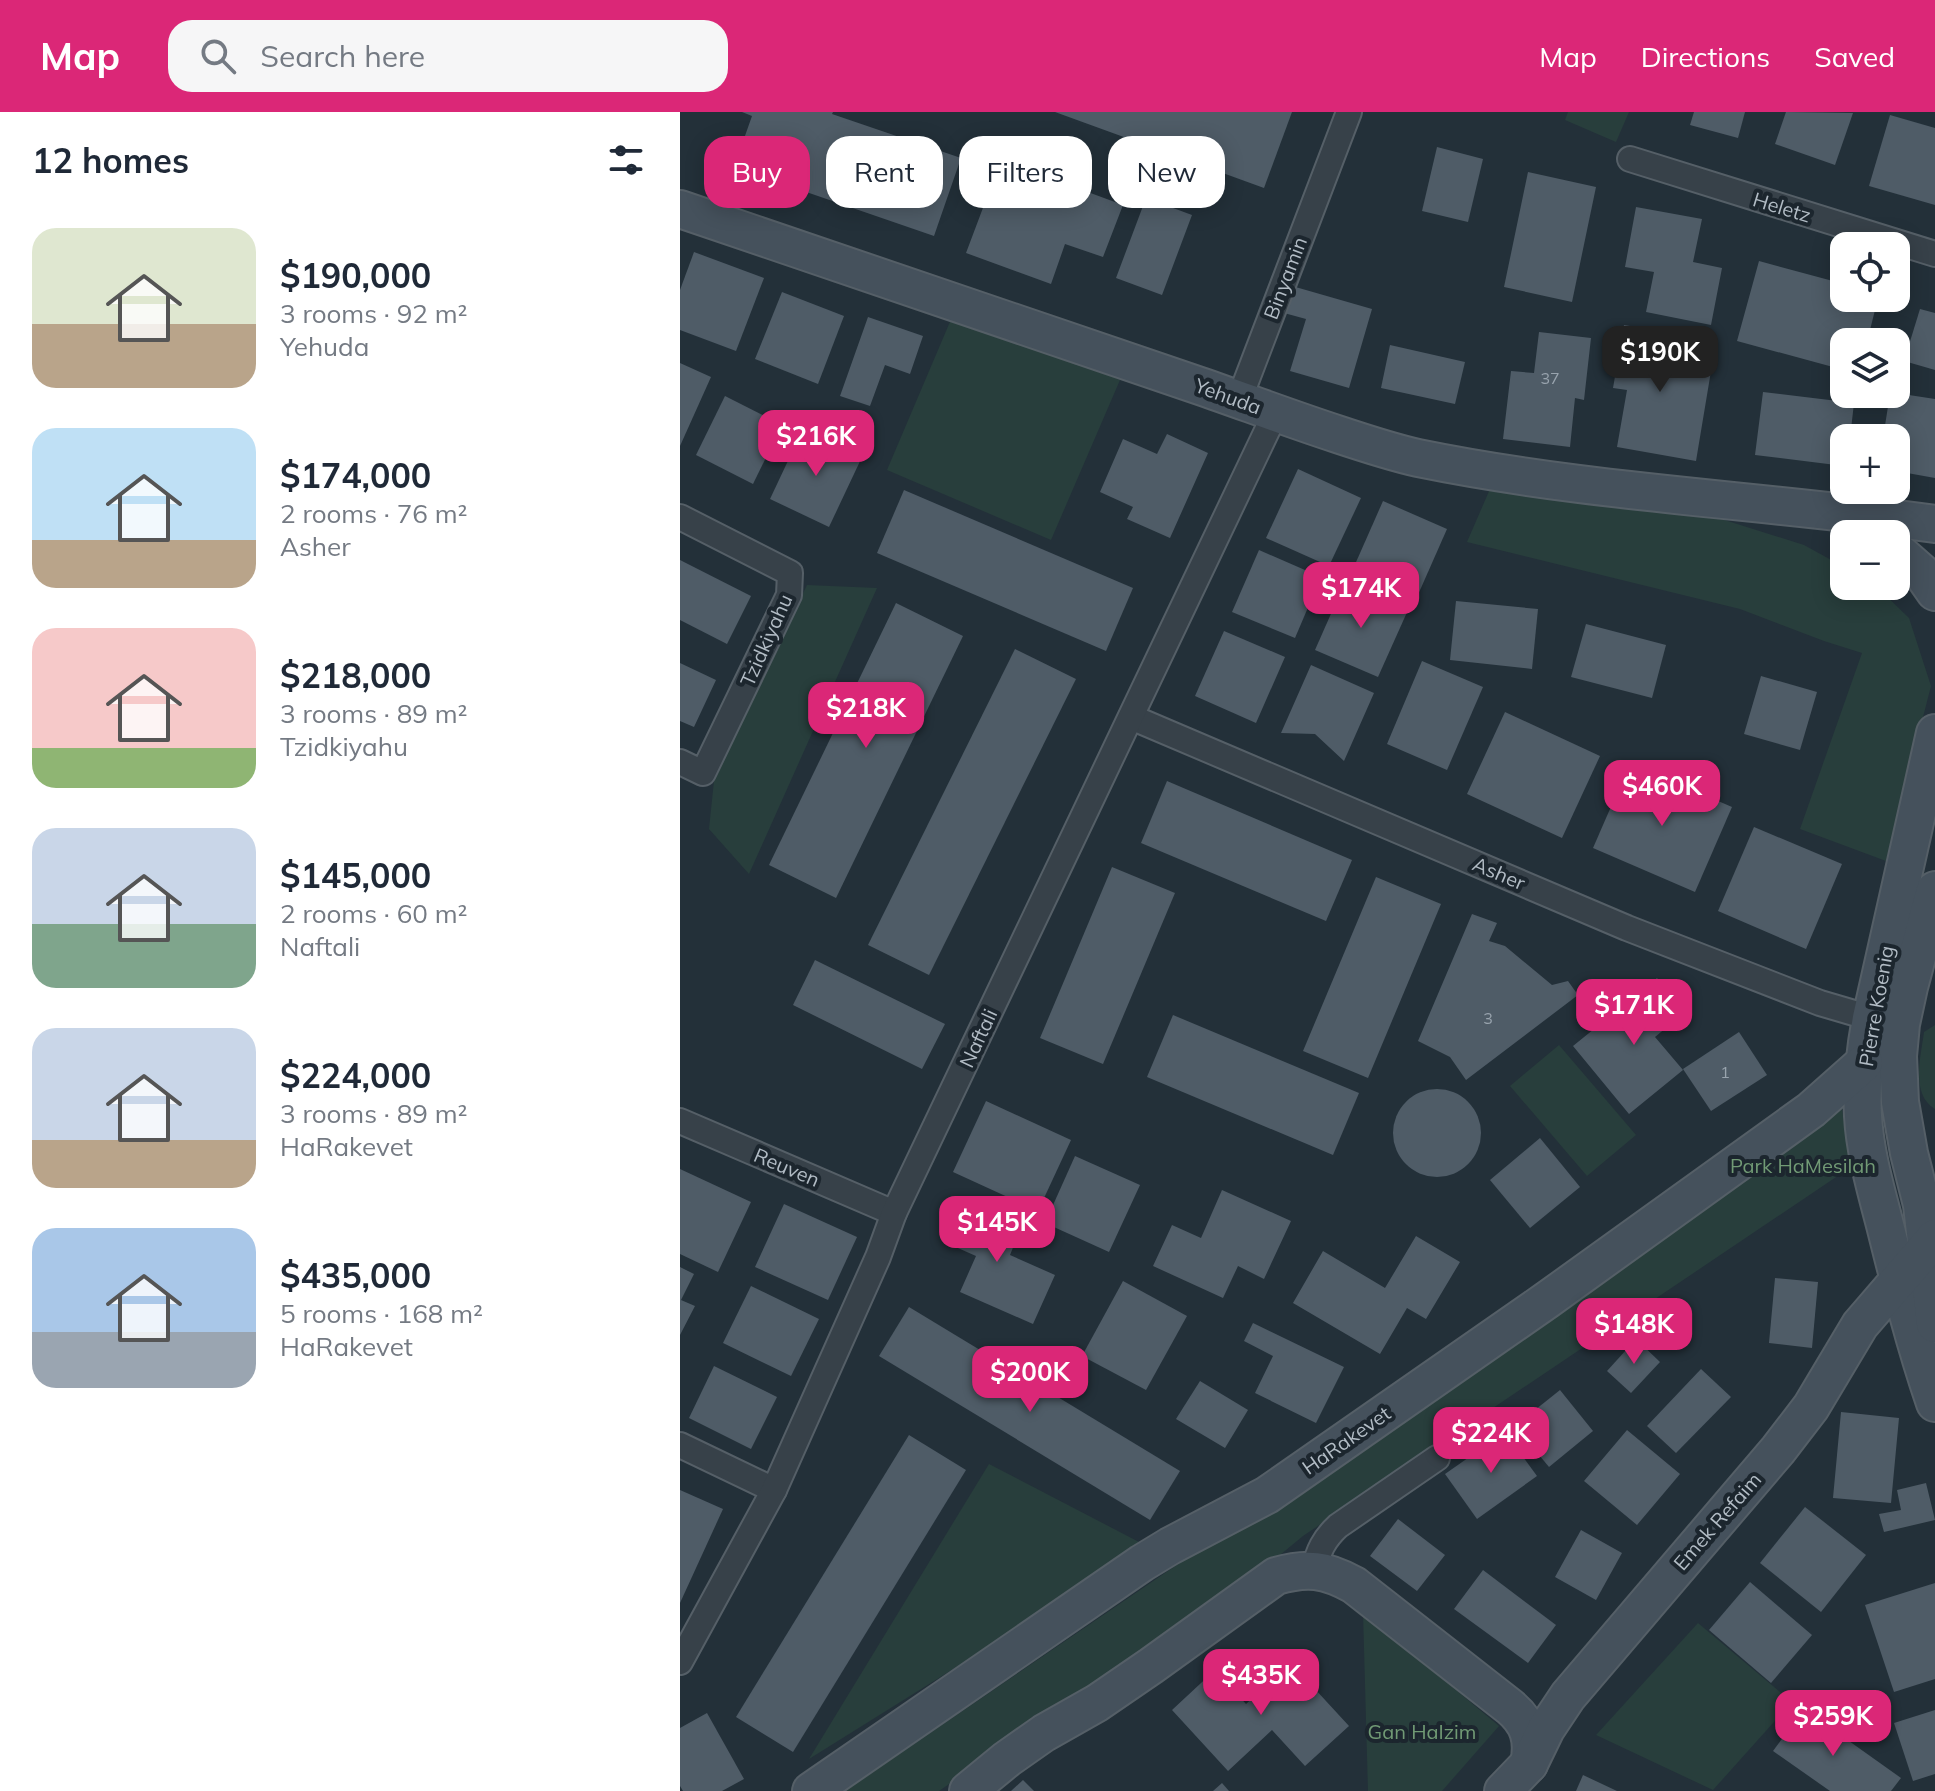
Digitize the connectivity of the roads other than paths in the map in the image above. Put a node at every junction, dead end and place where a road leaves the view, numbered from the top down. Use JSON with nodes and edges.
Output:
{"nodes":[{"id":1,"x":1349,"y":112,"type":"edge"},
{"id":2,"x":1630,"y":159,"type":"dead end"},
{"id":3,"x":680,"y":209,"type":"edge"},
{"id":4,"x":1935,"y":254,"type":"edge"},
{"id":5,"x":1239,"y":400,"type":"junction"},
{"id":6,"x":1275,"y":414,"type":"junction"},
{"id":7,"x":1793,"y":508,"type":"junction"},
{"id":8,"x":680,"y":517,"type":"edge"},
{"id":9,"x":1935,"y":524,"type":"edge"},
{"id":10,"x":1830,"y":525,"type":"edge"},
{"id":11,"x":1910,"y":551,"type":"edge"},
{"id":12,"x":1935,"y":555,"type":"edge"},
{"id":13,"x":1910,"y":561,"type":"edge"},
{"id":14,"x":1935,"y":592,"type":"edge"},
{"id":15,"x":1131,"y":717,"type":"junction"},
{"id":16,"x":1935,"y":733,"type":"edge"},
{"id":17,"x":680,"y":762,"type":"edge"},
{"id":18,"x":1935,"y":890,"type":"edge"},
{"id":19,"x":1871,"y":1018,"type":"junction"},
{"id":20,"x":1864,"y":1063,"type":"junction"},
{"id":21,"x":1900,"y":1102,"type":"junction"},
{"id":22,"x":680,"y":1121,"type":"edge"},
{"id":23,"x":1935,"y":1138,"type":"edge"},
{"id":24,"x":894,"y":1213,"type":"junction"},
{"id":25,"x":1931,"y":1242,"type":"edge"},
{"id":26,"x":1899,"y":1280,"type":"junction"},
{"id":27,"x":1934,"y":1307,"type":"edge"},
{"id":28,"x":1935,"y":1403,"type":"edge"},
{"id":29,"x":680,"y":1445,"type":"edge"},
{"id":30,"x":1437,"y":1458,"type":"dead end"},
{"id":31,"x":774,"y":1490,"type":"junction"},
{"id":32,"x":1314,"y":1570,"type":"junction"},
{"id":33,"x":680,"y":1662,"type":"edge"},
{"id":34,"x":1529,"y":1764,"type":"junction"},
{"id":35,"x":811,"y":1791,"type":"edge"},
{"id":36,"x":968,"y":1791,"type":"edge"},
{"id":37,"x":1503,"y":1791,"type":"edge"}],
"edges":[{"from":1,"to":5,"type":"street","name":"Binyamin"},
{"from":2,"to":4,"type":"street","name":"Heletz"},
{"from":3,"to":5,"type":"street","name":"Yehuda"},
{"from":5,"to":6,"type":"street","name":"Yehuda"},
{"from":6,"to":7,"type":"street","name":"Yehuda"},
{"from":6,"to":15,"type":"street","name":"Naftali"},
{"from":7,"to":9,"type":"street","name":"Yehuda"},
{"from":7,"to":10,"type":"street","name":"Yehuda"},
{"from":8,"to":17,"type":"street","name":"Tzidkiyahu"},
{"from":11,"to":12,"type":"street"},
{"from":13,"to":14,"type":"street"},
{"from":15,"to":19,"type":"street","name":"Asher"},
{"from":15,"to":24,"type":"street","name":"Naftali"},
{"from":16,"to":19,"type":"street","name":"Pierre Koenig"},
{"from":18,"to":21,"type":"street","name":"Pierre Koenig"},
{"from":19,"to":20,"type":"street","name":"Pierre Koenig"},
{"from":20,"to":26,"type":"street","name":"Pierre Koenig"},
{"from":20,"to":35,"type":"street","name":"HaRakevet"},
{"from":21,"to":23,"type":"street"},
{"from":21,"to":25,"type":"street","name":"Pierre Koenig"},
{"from":22,"to":24,"type":"street","name":"Reuven"},
{"from":24,"to":31,"type":"street","name":"Naftali"},
{"from":25,"to":26,"type":"street","name":"Emek Refaim"},
{"from":25,"to":27,"type":"street","name":"Pierre Koenig"},
{"from":26,"to":27,"type":"street"},
{"from":26,"to":28,"type":"street","name":"Pierre Koenig"},
{"from":26,"to":34,"type":"street","name":"Emek Refaim"},
{"from":29,"to":31,"type":"street"},
{"from":30,"to":32,"type":"street"},
{"from":31,"to":33,"type":"street","name":"Naftali"},
{"from":32,"to":34,"type":"street"},
{"from":32,"to":36,"type":"street"},
{"from":34,"to":37,"type":"street","name":"Emek Refaim"}]}
